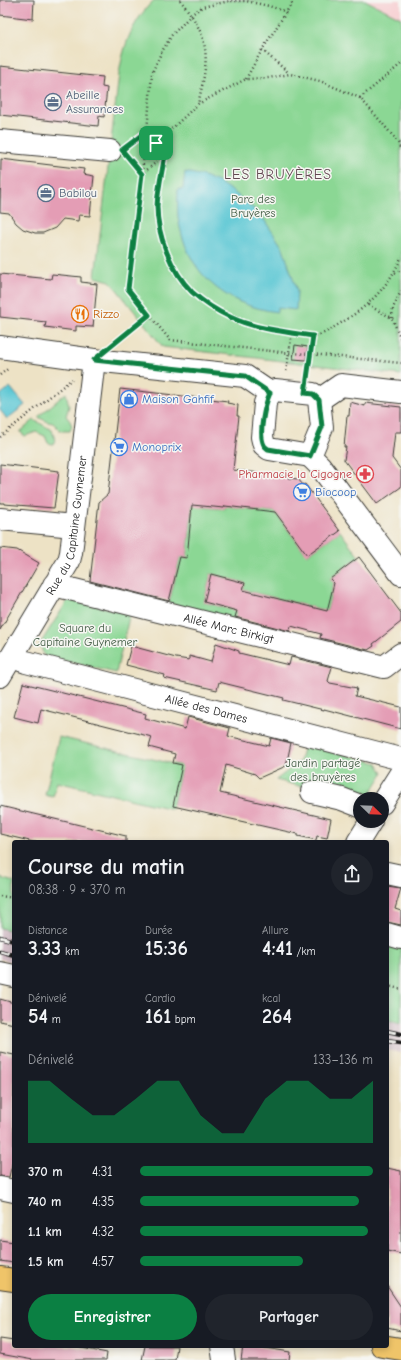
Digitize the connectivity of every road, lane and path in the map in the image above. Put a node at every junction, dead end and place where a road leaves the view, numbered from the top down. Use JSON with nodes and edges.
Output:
{"nodes":[{"id":1,"x":180,"y":0,"type":"edge"},
{"id":2,"x":294,"y":0,"type":"edge"},
{"id":3,"x":287,"y":12,"type":"junction"},
{"id":4,"x":192,"y":14,"type":"junction"},
{"id":5,"x":262,"y":50,"type":"junction"},
{"id":6,"x":401,"y":64,"type":"edge"},
{"id":7,"x":290,"y":74,"type":"junction"},
{"id":8,"x":246,"y":80,"type":"junction"},
{"id":9,"x":360,"y":98,"type":"junction"},
{"id":10,"x":198,"y":104,"type":"junction"},
{"id":11,"x":147,"y":131,"type":"junction"},
{"id":12,"x":0,"y":141,"type":"edge"},
{"id":13,"x":156,"y":143,"type":"junction"},
{"id":14,"x":399,"y":143,"type":"edge"},
{"id":15,"x":116,"y":150,"type":"junction"},
{"id":16,"x":401,"y":150,"type":"edge"},
{"id":17,"x":165,"y":155,"type":"junction"},
{"id":18,"x":144,"y":156,"type":"junction"},
{"id":19,"x":142,"y":174,"type":"junction"},
{"id":20,"x":401,"y":258,"type":"edge"},
{"id":21,"x":401,"y":270,"type":"edge"},
{"id":22,"x":394,"y":274,"type":"junction"},
{"id":23,"x":401,"y":291,"type":"edge"},
{"id":24,"x":368,"y":305,"type":"junction"},
{"id":25,"x":149,"y":315,"type":"junction"},
{"id":26,"x":392,"y":318,"type":"junction"},
{"id":27,"x":292,"y":333,"type":"junction"},
{"id":28,"x":313,"y":336,"type":"junction"},
{"id":29,"x":401,"y":339,"type":"edge"},
{"id":30,"x":0,"y":347,"type":"edge"},
{"id":31,"x":289,"y":353,"type":"junction"},
{"id":32,"x":310,"y":354,"type":"junction"},
{"id":33,"x":94,"y":360,"type":"junction"},
{"id":34,"x":401,"y":362,"type":"edge"},
{"id":35,"x":401,"y":392,"type":"edge"},
{"id":36,"x":270,"y":393,"type":"junction"},
{"id":37,"x":312,"y":396,"type":"junction"},
{"id":38,"x":0,"y":437,"type":"edge"},
{"id":39,"x":310,"y":456,"type":"junction"},
{"id":40,"x":0,"y":519,"type":"edge"},
{"id":41,"x":0,"y":532,"type":"edge"},
{"id":42,"x":73,"y":532,"type":"junction"},
{"id":43,"x":401,"y":574,"type":"edge"},
{"id":44,"x":54,"y":585,"type":"junction"},
{"id":45,"x":401,"y":654,"type":"edge"},
{"id":46,"x":12,"y":657,"type":"junction"},
{"id":47,"x":0,"y":676,"type":"edge"},
{"id":48,"x":401,"y":759,"type":"edge"},
{"id":49,"x":401,"y":773,"type":"edge"},
{"id":50,"x":312,"y":792,"type":"dead end"},
{"id":51,"x":389,"y":792,"type":"edge"},
{"id":52,"x":353,"y":803,"type":"edge"},
{"id":53,"x":367,"y":828,"type":"edge"},
{"id":54,"x":359,"y":840,"type":"edge"},
{"id":55,"x":389,"y":873,"type":"edge"},
{"id":56,"x":401,"y":876,"type":"edge"},
{"id":57,"x":0,"y":896,"type":"edge"},
{"id":58,"x":12,"y":898,"type":"edge"},
{"id":59,"x":389,"y":935,"type":"edge"},
{"id":60,"x":401,"y":938,"type":"edge"},
{"id":61,"x":0,"y":973,"type":"edge"},
{"id":62,"x":12,"y":976,"type":"edge"},
{"id":63,"x":389,"y":986,"type":"edge"},
{"id":64,"x":401,"y":989,"type":"edge"},
{"id":65,"x":0,"y":1188,"type":"edge"},
{"id":66,"x":12,"y":1191,"type":"edge"},
{"id":67,"x":0,"y":1278,"type":"edge"},
{"id":68,"x":12,"y":1280,"type":"edge"},
{"id":69,"x":389,"y":1347,"type":"edge"},
{"id":70,"x":222,"y":1348,"type":"edge"},
{"id":71,"x":401,"y":1349,"type":"edge"},
{"id":72,"x":224,"y":1360,"type":"edge"}],
"edges":[{"from":1,"to":4,"type":"path"},
{"from":2,"to":3,"type":"path"},
{"from":3,"to":4,"type":"path"},
{"from":3,"to":5,"type":"path"},
{"from":4,"to":10,"type":"path"},
{"from":4,"to":11,"type":"path"},
{"from":5,"to":7,"type":"path"},
{"from":5,"to":8,"type":"path"},
{"from":6,"to":9,"type":"path"},
{"from":7,"to":8,"type":"path"},
{"from":7,"to":9,"type":"path"},
{"from":8,"to":10,"type":"path"},
{"from":9,"to":14,"type":"path"},
{"from":10,"to":13,"type":"path"},
{"from":11,"to":13,"type":"path"},
{"from":11,"to":15,"type":"path"},
{"from":11,"to":18,"type":"path"},
{"from":12,"to":15,"type":"street"},
{"from":13,"to":17,"type":"path"},
{"from":13,"to":18,"type":"path"},
{"from":14,"to":16,"type":"path"},
{"from":15,"to":19,"type":"path"},
{"from":17,"to":19,"type":"path"},
{"from":17,"to":27,"type":"path"},
{"from":18,"to":19,"type":"path"},
{"from":19,"to":25,"type":"path"},
{"from":20,"to":22,"type":"path"},
{"from":21,"to":22,"type":"path"},
{"from":22,"to":24,"type":"path"},
{"from":23,"to":26,"type":"path"},
{"from":24,"to":26,"type":"path"},
{"from":24,"to":28,"type":"path"},
{"from":25,"to":31,"type":"path"},
{"from":25,"to":33,"type":"path"},
{"from":26,"to":29,"type":"path"},
{"from":27,"to":28,"type":"path"},
{"from":27,"to":31,"type":"path"},
{"from":28,"to":32,"type":"path"},
{"from":30,"to":33,"type":"street"},
{"from":31,"to":32,"type":"path"},
{"from":32,"to":34,"type":"path"},
{"from":32,"to":37,"type":"path"},
{"from":33,"to":36,"type":"street"},
{"from":33,"to":38,"type":"path"},
{"from":33,"to":42,"type":"street","name":"Rue du Capitaine Guynemer"},
{"from":35,"to":37,"type":"street"},
{"from":36,"to":37,"type":"street"},
{"from":36,"to":39,"type":"street"},
{"from":37,"to":39,"type":"street"},
{"from":39,"to":43,"type":"street"},
{"from":40,"to":42,"type":"street"},
{"from":41,"to":42,"type":"street"},
{"from":42,"to":44,"type":"street","name":"Rue du Capitaine Guynemer"},
{"from":44,"to":45,"type":"street","name":"Allée Marc Birkigt"},
{"from":44,"to":46,"type":"street","name":"Rue du Capitaine Guynemer"},
{"from":46,"to":47,"type":"street","name":"Rue du Capitaine Guynemer"},
{"from":46,"to":48,"type":"street","name":"Allée des Dames"},
{"from":49,"to":51,"type":"street"},
{"from":50,"to":52,"type":"street"},
{"from":53,"to":54,"type":"street"},
{"from":55,"to":56,"type":"street"},
{"from":57,"to":58,"type":"path"},
{"from":59,"to":60,"type":"street"},
{"from":61,"to":62,"type":"street"},
{"from":63,"to":64,"type":"path"},
{"from":65,"to":66,"type":"street"},
{"from":67,"to":68,"type":"main road"},
{"from":69,"to":71,"type":"main road"},
{"from":70,"to":72,"type":"street"}]}
